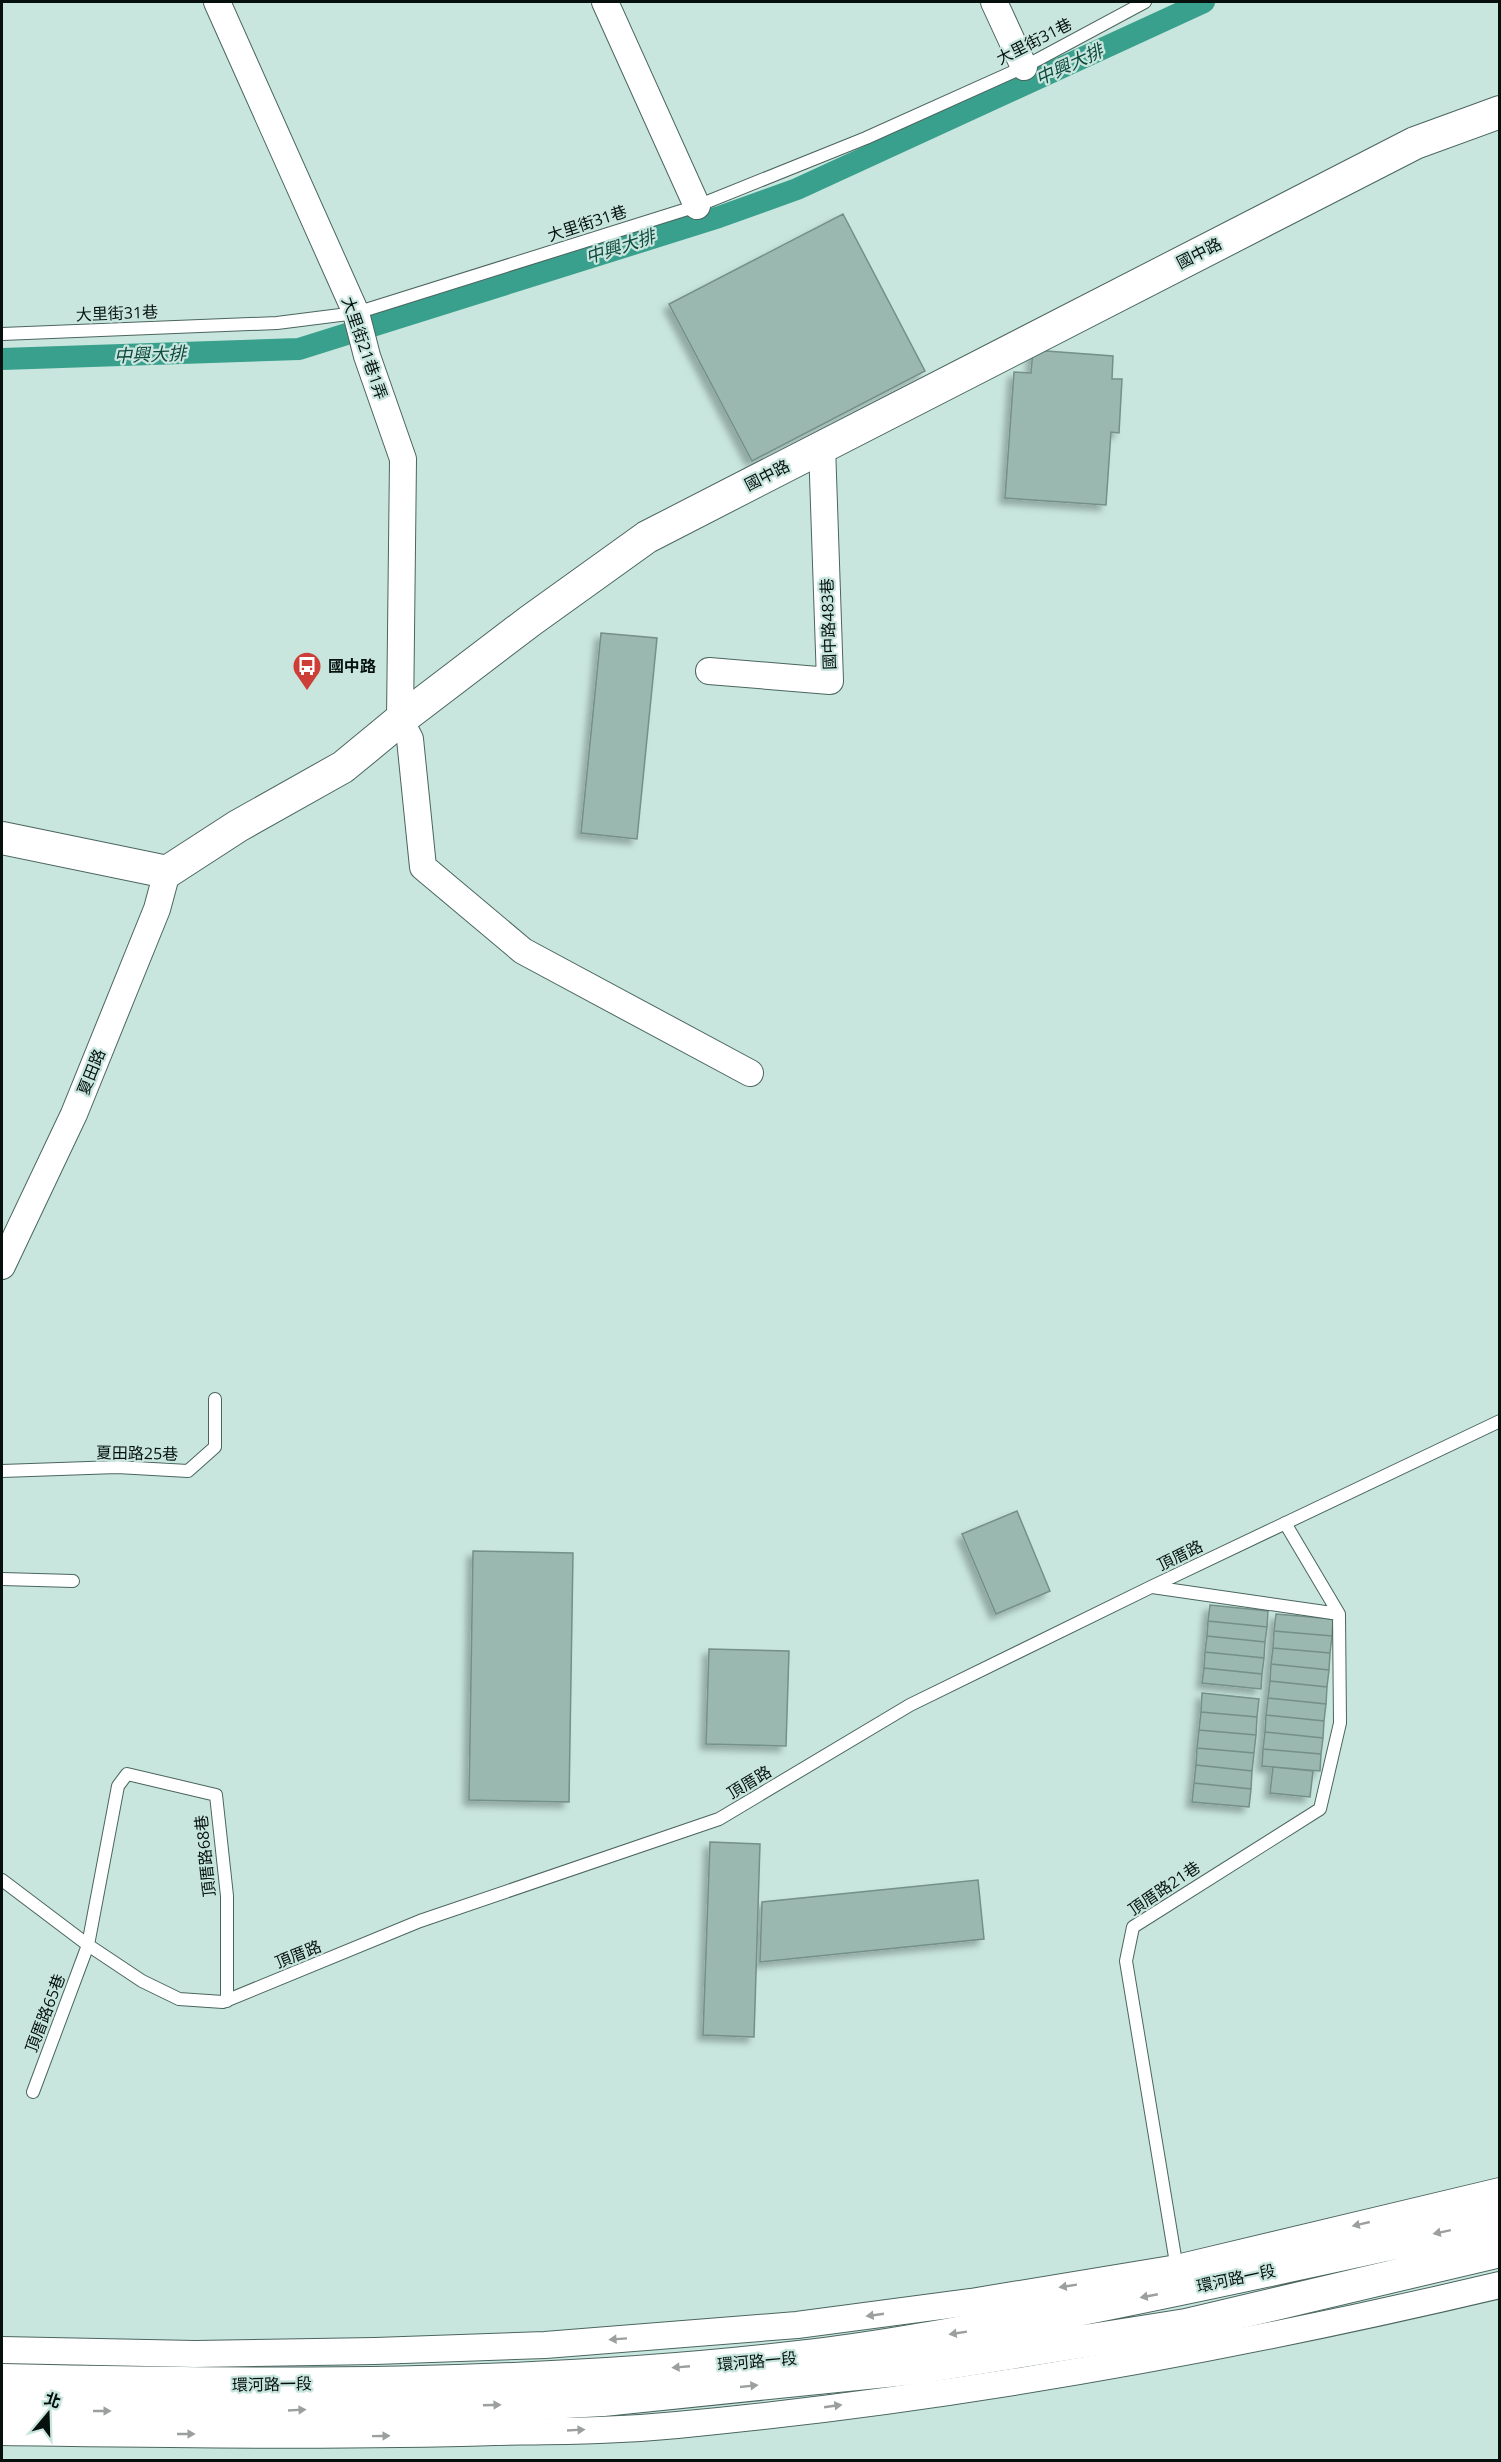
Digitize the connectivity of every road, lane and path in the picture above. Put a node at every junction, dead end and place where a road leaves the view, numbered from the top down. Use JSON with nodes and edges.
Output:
{"nodes":[{"id":1,"x":217,"y":2,"type":"edge"},
{"id":2,"x":605,"y":2,"type":"edge"},
{"id":3,"x":994,"y":2,"type":"edge"},
{"id":4,"x":1145,"y":2,"type":"edge"},
{"id":5,"x":1024,"y":67,"type":"junction"},
{"id":6,"x":1500,"y":112,"type":"edge"},
{"id":7,"x":697,"y":206,"type":"junction"},
{"id":8,"x":356,"y":313,"type":"junction"},
{"id":9,"x":2,"y":334,"type":"edge"},
{"id":10,"x":822,"y":446,"type":"junction"},
{"id":11,"x":709,"y":671,"type":"dead end"},
{"id":12,"x":400,"y":720,"type":"junction"},
{"id":13,"x":2,"y":838,"type":"edge"},
{"id":14,"x":167,"y":872,"type":"junction"},
{"id":15,"x":750,"y":1073,"type":"dead end"},
{"id":16,"x":2,"y":1266,"type":"edge"},
{"id":17,"x":216,"y":1400,"type":"dead end"},
{"id":18,"x":1500,"y":1421,"type":"edge"},
{"id":19,"x":2,"y":1471,"type":"edge"},
{"id":20,"x":1285,"y":1523,"type":"junction"},
{"id":21,"x":2,"y":1579,"type":"edge"},
{"id":22,"x":73,"y":1581,"type":"dead end"},
{"id":23,"x":1151,"y":1587,"type":"junction"},
{"id":24,"x":1339,"y":1614,"type":"junction"},
{"id":25,"x":2,"y":1880,"type":"edge"},
{"id":26,"x":88,"y":1945,"type":"junction"},
{"id":27,"x":227,"y":2001,"type":"junction"},
{"id":28,"x":33,"y":2092,"type":"dead end"},
{"id":29,"x":1500,"y":2191,"type":"edge"},
{"id":30,"x":1500,"y":2220,"type":"edge"},
{"id":31,"x":1500,"y":2251,"type":"edge"},
{"id":32,"x":1500,"y":2285,"type":"edge"},
{"id":33,"x":1185,"y":2316,"type":"junction"},
{"id":34,"x":2,"y":2350,"type":"edge"},
{"id":35,"x":2,"y":2380,"type":"edge"},
{"id":36,"x":2,"y":2410,"type":"edge"},
{"id":37,"x":2,"y":2432,"type":"edge"}],
"edges":[{"from":1,"to":8,"type":"street","name":"大里街21巷1弄"},
{"from":2,"to":7,"type":"street"},
{"from":3,"to":5,"type":"street"},
{"from":4,"to":5,"type":"lane","name":"大里街31巷"},
{"from":5,"to":7,"type":"lane","name":"大里街31巷"},
{"from":6,"to":10,"type":"street","name":"國中路"},
{"from":7,"to":8,"type":"lane","name":"大里街31巷"},
{"from":8,"to":9,"type":"lane","name":"大里街31巷"},
{"from":8,"to":12,"type":"street","name":"大里街21巷1弄"},
{"from":10,"to":11,"type":"street","name":"國中路483巷"},
{"from":10,"to":12,"type":"street","name":"國中路"},
{"from":12,"to":14,"type":"street","name":"國中路"},
{"from":12,"to":15,"type":"street"},
{"from":13,"to":14,"type":"street"},
{"from":14,"to":16,"type":"street","name":"夏田路"},
{"from":17,"to":19,"type":"lane","name":"夏田路25巷"},
{"from":18,"to":20,"type":"lane","name":"頂厝路"},
{"from":20,"to":23,"type":"lane","name":"頂厝路"},
{"from":20,"to":24,"type":"lane"},
{"from":21,"to":22,"type":"lane"},
{"from":23,"to":24,"type":"lane"},
{"from":23,"to":27,"type":"lane","name":"頂厝路"},
{"from":24,"to":33,"type":"lane","name":"頂厝路21巷"},
{"from":25,"to":26,"type":"lane","name":"頂厝路"},
{"from":26,"to":27,"type":"lane","name":"頂厝路"},
{"from":26,"to":27,"type":"lane","name":"頂厝路68巷"},
{"from":26,"to":28,"type":"lane","name":"頂厝路65巷"},
{"from":29,"to":33,"type":"street","name":"環河路一段","one_way":true},
{"from":30,"to":33,"type":"street","name":"環河路一段","one_way":true},
{"from":31,"to":33,"type":"street","name":"環河路一段"},
{"from":32,"to":33,"type":"street","name":"環河路一段"},
{"from":33,"to":34,"type":"street","name":"環河路一段","one_way":true},
{"from":33,"to":35,"type":"street","name":"環河路一段","one_way":true},
{"from":36,"to":33,"type":"street","name":"環河路一段","one_way":true},
{"from":37,"to":33,"type":"street","name":"環河路一段","one_way":true}]}
